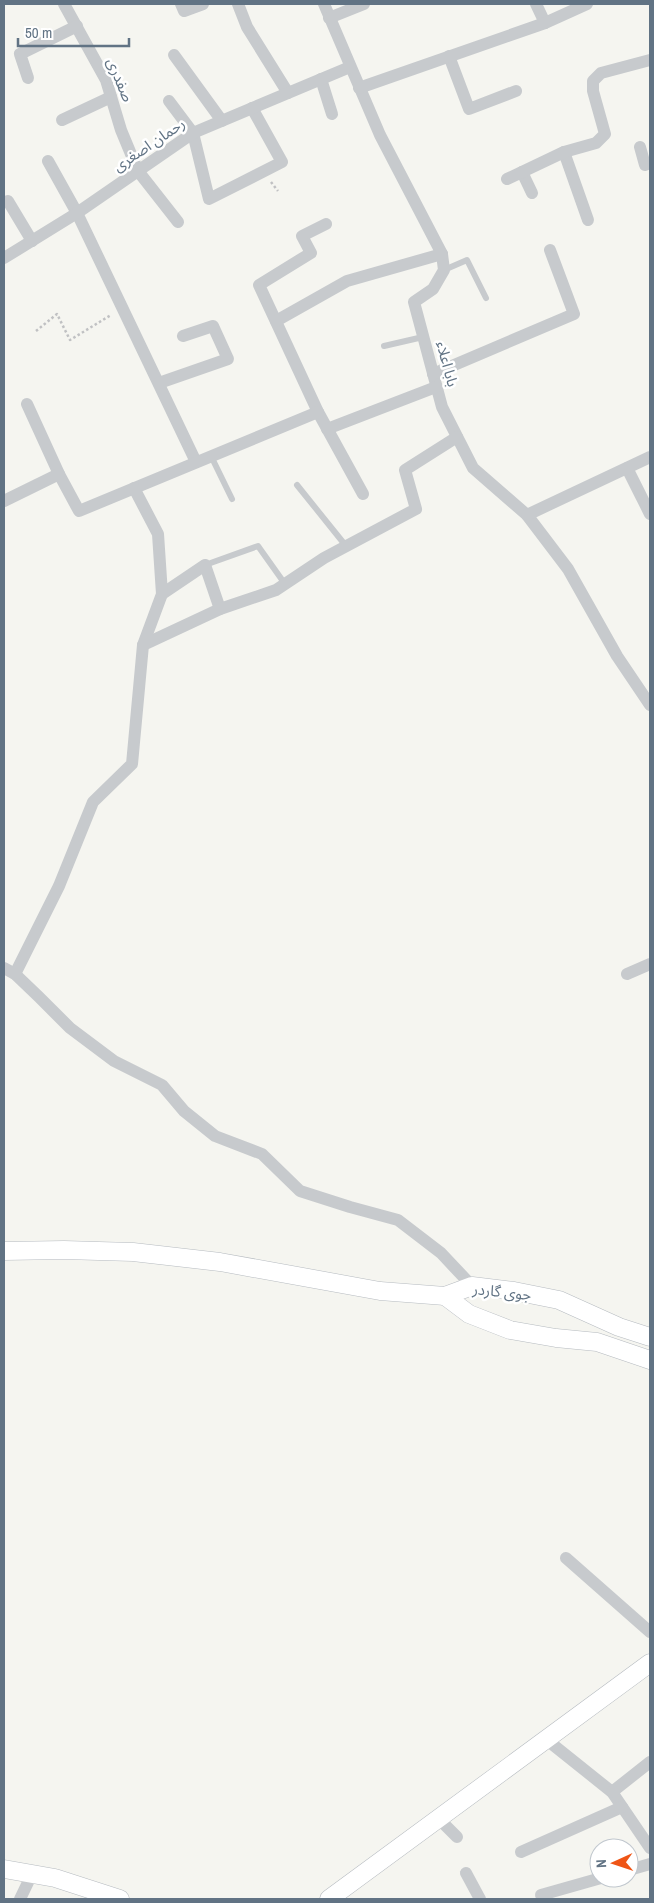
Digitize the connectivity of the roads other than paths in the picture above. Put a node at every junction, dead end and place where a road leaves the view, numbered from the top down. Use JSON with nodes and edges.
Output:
{"nodes":[{"id":1,"x":64,"y":4,"type":"edge"},
{"id":2,"x":181,"y":4,"type":"edge"},
{"id":3,"x":203,"y":4,"type":"edge"},
{"id":4,"x":238,"y":4,"type":"edge"},
{"id":5,"x":324,"y":4,"type":"edge"},
{"id":6,"x":364,"y":4,"type":"edge"},
{"id":7,"x":536,"y":4,"type":"edge"},
{"id":8,"x":588,"y":4,"type":"edge"},
{"id":9,"x":329,"y":18,"type":"junction"},
{"id":10,"x":545,"y":22,"type":"junction"},
{"id":11,"x":77,"y":26,"type":"junction"},
{"id":12,"x":174,"y":55,"type":"dead end"},
{"id":13,"x":450,"y":56,"type":"junction"},
{"id":14,"x":650,"y":60,"type":"edge"},
{"id":15,"x":350,"y":67,"type":"junction"},
{"id":16,"x":28,"y":78,"type":"dead end"},
{"id":17,"x":320,"y":80,"type":"junction"},
{"id":18,"x":359,"y":88,"type":"junction"},
{"id":19,"x":516,"y":91,"type":"dead end"},
{"id":20,"x":288,"y":93,"type":"junction"},
{"id":21,"x":111,"y":97,"type":"junction"},
{"id":22,"x":169,"y":102,"type":"dead end"},
{"id":23,"x":252,"y":108,"type":"junction"},
{"id":24,"x":332,"y":114,"type":"dead end"},
{"id":25,"x":62,"y":120,"type":"dead end"},
{"id":26,"x":222,"y":121,"type":"junction"},
{"id":27,"x":193,"y":133,"type":"junction"},
{"id":28,"x":640,"y":147,"type":"dead end"},
{"id":29,"x":564,"y":152,"type":"junction"},
{"id":30,"x":48,"y":161,"type":"dead end"},
{"id":31,"x":650,"y":163,"type":"edge"},
{"id":32,"x":138,"y":171,"type":"junction"},
{"id":33,"x":522,"y":172,"type":"junction"},
{"id":34,"x":507,"y":179,"type":"dead end"},
{"id":35,"x":532,"y":192,"type":"dead end"},
{"id":36,"x":8,"y":201,"type":"dead end"},
{"id":37,"x":77,"y":213,"type":"junction"},
{"id":38,"x":588,"y":220,"type":"dead end"},
{"id":39,"x":178,"y":222,"type":"dead end"},
{"id":40,"x":326,"y":224,"type":"dead end"},
{"id":41,"x":32,"y":241,"type":"junction"},
{"id":42,"x":550,"y":250,"type":"dead end"},
{"id":43,"x":442,"y":254,"type":"junction"},
{"id":44,"x":4,"y":258,"type":"edge"},
{"id":45,"x":444,"y":270,"type":"junction"},
{"id":46,"x":486,"y":298,"type":"dead end"},
{"id":47,"x":276,"y":321,"type":"junction"},
{"id":48,"x":183,"y":336,"type":"dead end"},
{"id":49,"x":424,"y":337,"type":"junction"},
{"id":50,"x":384,"y":346,"type":"dead end"},
{"id":51,"x":433,"y":374,"type":"junction"},
{"id":52,"x":158,"y":383,"type":"junction"},
{"id":53,"x":436,"y":387,"type":"junction"},
{"id":54,"x":27,"y":404,"type":"dead end"},
{"id":55,"x":318,"y":412,"type":"junction"},
{"id":56,"x":327,"y":429,"type":"junction"},
{"id":57,"x":457,"y":437,"type":"junction"},
{"id":58,"x":211,"y":456,"type":"junction"},
{"id":59,"x":650,"y":457,"type":"edge"},
{"id":60,"x":196,"y":462,"type":"junction"},
{"id":61,"x":627,"y":468,"type":"junction"},
{"id":62,"x":59,"y":474,"type":"junction"},
{"id":63,"x":297,"y":485,"type":"dead end"},
{"id":64,"x":134,"y":488,"type":"junction"},
{"id":65,"x":363,"y":494,"type":"dead end"},
{"id":66,"x":232,"y":499,"type":"dead end"},
{"id":67,"x":4,"y":501,"type":"edge"},
{"id":68,"x":650,"y":514,"type":"edge"},
{"id":69,"x":527,"y":515,"type":"junction"},
{"id":70,"x":346,"y":546,"type":"junction"},
{"id":71,"x":205,"y":565,"type":"junction"},
{"id":72,"x":285,"y":584,"type":"junction"},
{"id":73,"x":162,"y":594,"type":"junction"},
{"id":74,"x":220,"y":609,"type":"junction"},
{"id":75,"x":143,"y":645,"type":"junction"},
{"id":76,"x":650,"y":705,"type":"edge"},
{"id":77,"x":650,"y":964,"type":"edge"},
{"id":78,"x":9,"y":971,"type":"edge"},
{"id":79,"x":627,"y":974,"type":"dead end"},
{"id":80,"x":4,"y":1251,"type":"edge"},
{"id":81,"x":472,"y":1286,"type":"junction"},
{"id":82,"x":445,"y":1296,"type":"junction"},
{"id":83,"x":650,"y":1338,"type":"edge"},
{"id":84,"x":650,"y":1360,"type":"edge"},
{"id":85,"x":566,"y":1558,"type":"dead end"},
{"id":86,"x":650,"y":1632,"type":"edge"},
{"id":87,"x":650,"y":1663,"type":"edge"},
{"id":88,"x":547,"y":1740,"type":"junction"},
{"id":89,"x":650,"y":1762,"type":"edge"},
{"id":90,"x":612,"y":1792,"type":"junction"},
{"id":91,"x":622,"y":1807,"type":"junction"},
{"id":92,"x":439,"y":1819,"type":"junction"},
{"id":93,"x":457,"y":1837,"type":"dead end"},
{"id":94,"x":650,"y":1848,"type":"edge"},
{"id":95,"x":521,"y":1852,"type":"dead end"},
{"id":96,"x":4,"y":1869,"type":"edge"},
{"id":97,"x":466,"y":1873,"type":"dead end"},
{"id":98,"x":32,"y":1874,"type":"junction"},
{"id":99,"x":589,"y":1881,"type":"edge"},
{"id":100,"x":541,"y":1895,"type":"dead end"},
{"id":101,"x":20,"y":1899,"type":"edge"},
{"id":102,"x":120,"y":1899,"type":"edge"},
{"id":103,"x":329,"y":1899,"type":"edge"},
{"id":104,"x":480,"y":1899,"type":"edge"}],
"edges":[{"from":1,"to":11,"type":"street","name":"صفدری"},
{"from":2,"to":3,"type":"street"},
{"from":4,"to":20,"type":"street"},
{"from":5,"to":9,"type":"street"},
{"from":6,"to":9,"type":"street"},
{"from":7,"to":10,"type":"street"},
{"from":8,"to":10,"type":"street"},
{"from":9,"to":15,"type":"street"},
{"from":10,"to":13,"type":"street"},
{"from":11,"to":16,"type":"street"},
{"from":11,"to":21,"type":"street","name":"صفدری"},
{"from":12,"to":26,"type":"street"},
{"from":13,"to":18,"type":"street"},
{"from":13,"to":19,"type":"street"},
{"from":14,"to":29,"type":"street"},
{"from":15,"to":17,"type":"street","name":"رحمان اصغری"},
{"from":15,"to":18,"type":"street"},
{"from":17,"to":20,"type":"street","name":"رحمان اصغری"},
{"from":17,"to":24,"type":"street"},
{"from":18,"to":43,"type":"street"},
{"from":20,"to":23,"type":"street","name":"رحمان اصغری"},
{"from":21,"to":25,"type":"street"},
{"from":21,"to":32,"type":"street","name":"صفدری"},
{"from":22,"to":27,"type":"street"},
{"from":23,"to":26,"type":"street","name":"رحمان اصغری"},
{"from":23,"to":27,"type":"street"},
{"from":26,"to":27,"type":"street","name":"رحمان اصغری"},
{"from":27,"to":32,"type":"street","name":"رحمان اصغری"},
{"from":28,"to":31,"type":"street"},
{"from":29,"to":33,"type":"street"},
{"from":29,"to":38,"type":"street"},
{"from":30,"to":37,"type":"street"},
{"from":32,"to":37,"type":"street","name":"رحمان اصغری"},
{"from":32,"to":39,"type":"street","name":"صفدری"},
{"from":33,"to":34,"type":"street"},
{"from":33,"to":35,"type":"street"},
{"from":36,"to":41,"type":"street"},
{"from":37,"to":41,"type":"street","name":"رحمان اصغری"},
{"from":37,"to":52,"type":"street"},
{"from":40,"to":47,"type":"street"},
{"from":41,"to":44,"type":"street","name":"رحمان اصغری"},
{"from":42,"to":51,"type":"street"},
{"from":43,"to":45,"type":"street"},
{"from":43,"to":47,"type":"street"},
{"from":45,"to":46,"type":"lane"},
{"from":45,"to":49,"type":"street","name":"بابا اعلاء"},
{"from":47,"to":55,"type":"street"},
{"from":48,"to":52,"type":"street"},
{"from":49,"to":50,"type":"lane"},
{"from":49,"to":51,"type":"street","name":"بابا اعلاء"},
{"from":51,"to":53,"type":"street","name":"بابا اعلاء"},
{"from":52,"to":60,"type":"street"},
{"from":53,"to":56,"type":"street"},
{"from":53,"to":57,"type":"street","name":"بابا اعلاء"},
{"from":54,"to":62,"type":"street"},
{"from":55,"to":56,"type":"street"},
{"from":55,"to":58,"type":"street"},
{"from":56,"to":65,"type":"street"},
{"from":57,"to":69,"type":"street","name":"بابا اعلاء"},
{"from":57,"to":70,"type":"street"},
{"from":58,"to":60,"type":"street"},
{"from":58,"to":66,"type":"lane"},
{"from":59,"to":61,"type":"street"},
{"from":60,"to":64,"type":"street"},
{"from":61,"to":68,"type":"street"},
{"from":61,"to":69,"type":"street"},
{"from":62,"to":64,"type":"street"},
{"from":62,"to":67,"type":"street"},
{"from":63,"to":70,"type":"lane"},
{"from":64,"to":73,"type":"street"},
{"from":69,"to":76,"type":"street","name":"بابا اعلاء"},
{"from":70,"to":72,"type":"street"},
{"from":71,"to":72,"type":"lane"},
{"from":71,"to":73,"type":"street"},
{"from":71,"to":74,"type":"street"},
{"from":72,"to":74,"type":"street"},
{"from":73,"to":75,"type":"street"},
{"from":74,"to":75,"type":"street"},
{"from":75,"to":78,"type":"street"},
{"from":77,"to":79,"type":"street"},
{"from":78,"to":81,"type":"street"},
{"from":80,"to":82,"type":"street"},
{"from":81,"to":82,"type":"street","name":"جوی گاردر"},
{"from":81,"to":83,"type":"street","name":"جوی گاردر"},
{"from":82,"to":84,"type":"street","name":"جوی گاردر"},
{"from":85,"to":86,"type":"street"},
{"from":87,"to":88,"type":"street"},
{"from":88,"to":90,"type":"street"},
{"from":88,"to":92,"type":"street"},
{"from":89,"to":90,"type":"street"},
{"from":90,"to":91,"type":"street"},
{"from":91,"to":94,"type":"street"},
{"from":91,"to":95,"type":"street"},
{"from":92,"to":93,"type":"street"},
{"from":92,"to":103,"type":"street"},
{"from":96,"to":98,"type":"street"},
{"from":97,"to":104,"type":"street"},
{"from":98,"to":101,"type":"street"},
{"from":98,"to":102,"type":"street"},
{"from":99,"to":100,"type":"street"}]}
